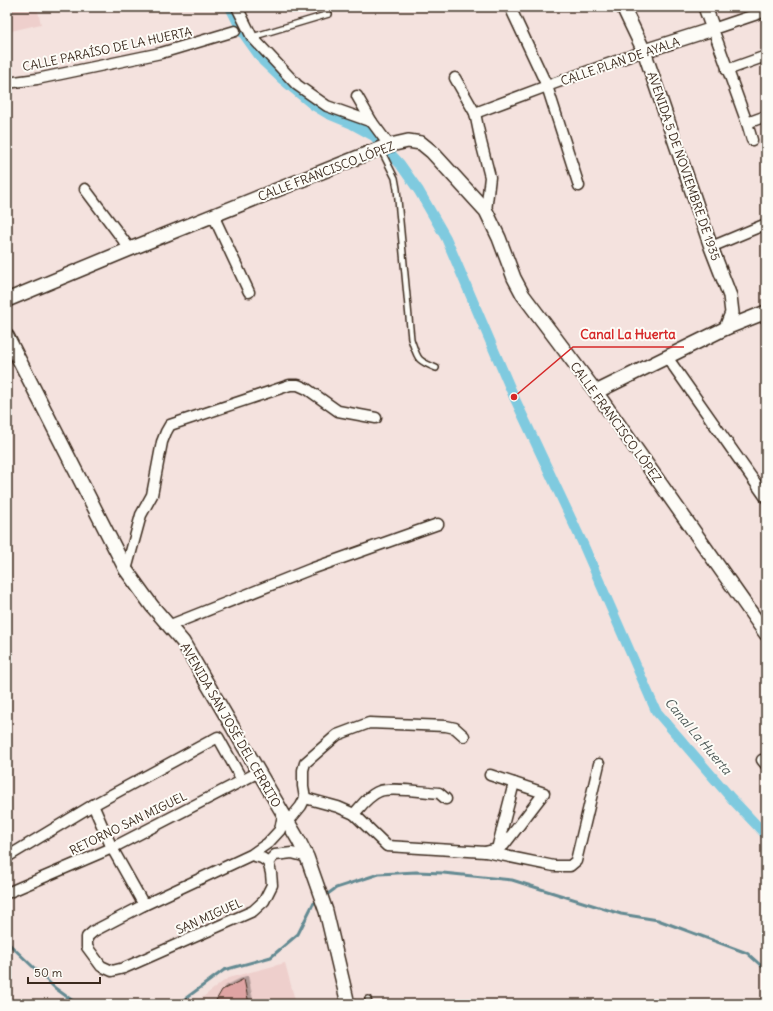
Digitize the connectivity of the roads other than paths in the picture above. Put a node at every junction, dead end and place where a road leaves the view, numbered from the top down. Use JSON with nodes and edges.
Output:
{"nodes":[{"id":1,"x":237,"y":7,"type":"edge"},
{"id":2,"x":510,"y":7,"type":"edge"},
{"id":3,"x":623,"y":7,"type":"edge"},
{"id":4,"x":705,"y":7,"type":"edge"},
{"id":5,"x":766,"y":11,"type":"edge"},
{"id":6,"x":329,"y":14,"type":"dead end"},
{"id":7,"x":713,"y":29,"type":"junction"},
{"id":8,"x":235,"y":31,"type":"dead end"},
{"id":9,"x":252,"y":37,"type":"junction"},
{"id":10,"x":644,"y":51,"type":"junction"},
{"id":11,"x":766,"y":56,"type":"edge"},
{"id":12,"x":727,"y":70,"type":"junction"},
{"id":13,"x":455,"y":78,"type":"dead end"},
{"id":14,"x":7,"y":83,"type":"edge"},
{"id":15,"x":547,"y":86,"type":"junction"},
{"id":16,"x":357,"y":96,"type":"dead end"},
{"id":17,"x":475,"y":113,"type":"junction"},
{"id":18,"x":766,"y":116,"type":"edge"},
{"id":19,"x":372,"y":122,"type":"junction"},
{"id":20,"x":747,"y":123,"type":"junction"},
{"id":21,"x":752,"y":140,"type":"dead end"},
{"id":22,"x":384,"y":147,"type":"junction"},
{"id":23,"x":579,"y":186,"type":"dead end"},
{"id":24,"x":85,"y":189,"type":"dead end"},
{"id":25,"x":486,"y":211,"type":"junction"},
{"id":26,"x":214,"y":215,"type":"junction"},
{"id":27,"x":766,"y":224,"type":"edge"},
{"id":28,"x":711,"y":247,"type":"junction"},
{"id":29,"x":130,"y":249,"type":"junction"},
{"id":30,"x":249,"y":292,"type":"dead end"},
{"id":31,"x":7,"y":300,"type":"edge"},
{"id":32,"x":766,"y":312,"type":"edge"},
{"id":33,"x":726,"y":328,"type":"junction"},
{"id":34,"x":7,"y":336,"type":"edge"},
{"id":35,"x":667,"y":357,"type":"junction"},
{"id":36,"x":436,"y":368,"type":"dead end"},
{"id":37,"x":596,"y":392,"type":"junction"},
{"id":38,"x":376,"y":418,"type":"dead end"},
{"id":39,"x":766,"y":498,"type":"edge"},
{"id":40,"x":438,"y":524,"type":"dead end"},
{"id":41,"x":126,"y":570,"type":"junction"},
{"id":42,"x":168,"y":626,"type":"junction"},
{"id":43,"x":766,"y":634,"type":"edge"},
{"id":44,"x":464,"y":736,"type":"dead end"},
{"id":45,"x":599,"y":764,"type":"dead end"},
{"id":46,"x":259,"y":772,"type":"junction"},
{"id":47,"x":490,"y":775,"type":"dead end"},
{"id":48,"x":242,"y":780,"type":"junction"},
{"id":49,"x":514,"y":783,"type":"junction"},
{"id":50,"x":305,"y":798,"type":"junction"},
{"id":51,"x":446,"y":800,"type":"dead end"},
{"id":52,"x":93,"y":805,"type":"junction"},
{"id":53,"x":354,"y":814,"type":"junction"},
{"id":54,"x":286,"y":818,"type":"junction"},
{"id":55,"x":112,"y":848,"type":"junction"},
{"id":56,"x":497,"y":849,"type":"junction"},
{"id":57,"x":485,"y":852,"type":"junction"},
{"id":58,"x":251,"y":855,"type":"junction"},
{"id":59,"x":7,"y":857,"type":"edge"},
{"id":60,"x":307,"y":857,"type":"junction"},
{"id":61,"x":268,"y":862,"type":"junction"},
{"id":62,"x":7,"y":893,"type":"edge"},
{"id":63,"x":144,"y":905,"type":"junction"},
{"id":64,"x":348,"y":1004,"type":"edge"}],
"edges":[{"from":1,"to":9,"type":"street"},
{"from":2,"to":15,"type":"street"},
{"from":3,"to":10,"type":"street","name":"AVENIDA 5 DE NOVIEMBRE DE 1935"},
{"from":4,"to":7,"type":"street"},
{"from":5,"to":7,"type":"street","name":"CALLE PLAN DE AYALA"},
{"from":6,"to":9,"type":"lane"},
{"from":7,"to":10,"type":"street","name":"CALLE PLAN DE AYALA"},
{"from":7,"to":12,"type":"street"},
{"from":8,"to":14,"type":"street","name":"CALLE PARAÍSO DE LA HUERTA"},
{"from":9,"to":19,"type":"street"},
{"from":10,"to":15,"type":"street","name":"CALLE PLAN DE AYALA"},
{"from":10,"to":28,"type":"street","name":"AVENIDA 5 DE NOVIEMBRE DE 1935"},
{"from":11,"to":12,"type":"street"},
{"from":12,"to":20,"type":"street"},
{"from":13,"to":17,"type":"street"},
{"from":15,"to":17,"type":"street","name":"CALLE PLAN DE AYALA"},
{"from":15,"to":23,"type":"street"},
{"from":16,"to":19,"type":"street"},
{"from":17,"to":25,"type":"street"},
{"from":18,"to":20,"type":"street"},
{"from":19,"to":22,"type":"street"},
{"from":20,"to":21,"type":"street"},
{"from":22,"to":25,"type":"street","name":"CALLE FRANCISCO LÓPEZ"},
{"from":22,"to":26,"type":"street","name":"CALLE FRANCISCO LÓPEZ"},
{"from":22,"to":36,"type":"lane"},
{"from":24,"to":29,"type":"street"},
{"from":25,"to":37,"type":"street","name":"CALLE FRANCISCO LÓPEZ"},
{"from":26,"to":29,"type":"street","name":"CALLE FRANCISCO LÓPEZ"},
{"from":26,"to":30,"type":"street"},
{"from":27,"to":28,"type":"street"},
{"from":28,"to":33,"type":"street","name":"AVENIDA 5 DE NOVIEMBRE DE 1935"},
{"from":29,"to":31,"type":"street","name":"CALLE FRANCISCO LÓPEZ"},
{"from":32,"to":33,"type":"street"},
{"from":33,"to":35,"type":"street"},
{"from":34,"to":41,"type":"street","name":"AVENIDA SAN JOSÉ DEL CERRITO"},
{"from":35,"to":37,"type":"street"},
{"from":35,"to":39,"type":"street"},
{"from":37,"to":43,"type":"street","name":"CALLE FRANCISCO LÓPEZ"},
{"from":38,"to":41,"type":"street"},
{"from":40,"to":42,"type":"street"},
{"from":41,"to":42,"type":"street","name":"AVENIDA SAN JOSÉ DEL CERRITO"},
{"from":42,"to":46,"type":"street","name":"AVENIDA SAN JOSÉ DEL CERRITO"},
{"from":44,"to":50,"type":"street"},
{"from":45,"to":57,"type":"street"},
{"from":46,"to":48,"type":"street","name":"RETORNO SAN MIGUEL"},
{"from":46,"to":54,"type":"street","name":"AVENIDA SAN JOSÉ DEL CERRITO"},
{"from":47,"to":49,"type":"street"},
{"from":48,"to":52,"type":"street"},
{"from":48,"to":55,"type":"street","name":"RETORNO SAN MIGUEL"},
{"from":49,"to":56,"type":"street"},
{"from":49,"to":56,"type":"street"},
{"from":50,"to":53,"type":"street"},
{"from":50,"to":54,"type":"street"},
{"from":51,"to":53,"type":"street"},
{"from":52,"to":55,"type":"street"},
{"from":52,"to":59,"type":"street"},
{"from":53,"to":57,"type":"street"},
{"from":54,"to":58,"type":"street","name":"SAN MIGUEL"},
{"from":54,"to":60,"type":"street","name":"AVENIDA SAN JOSÉ DEL CERRITO"},
{"from":55,"to":62,"type":"street","name":"RETORNO SAN MIGUEL"},
{"from":55,"to":63,"type":"street"},
{"from":56,"to":57,"type":"street"},
{"from":58,"to":61,"type":"street"},
{"from":58,"to":63,"type":"street","name":"SAN MIGUEL"},
{"from":60,"to":61,"type":"street"},
{"from":60,"to":64,"type":"street","name":"AVENIDA SAN JOSÉ DEL CERRITO"},
{"from":61,"to":63,"type":"street","name":"SAN MIGUEL"}]}
